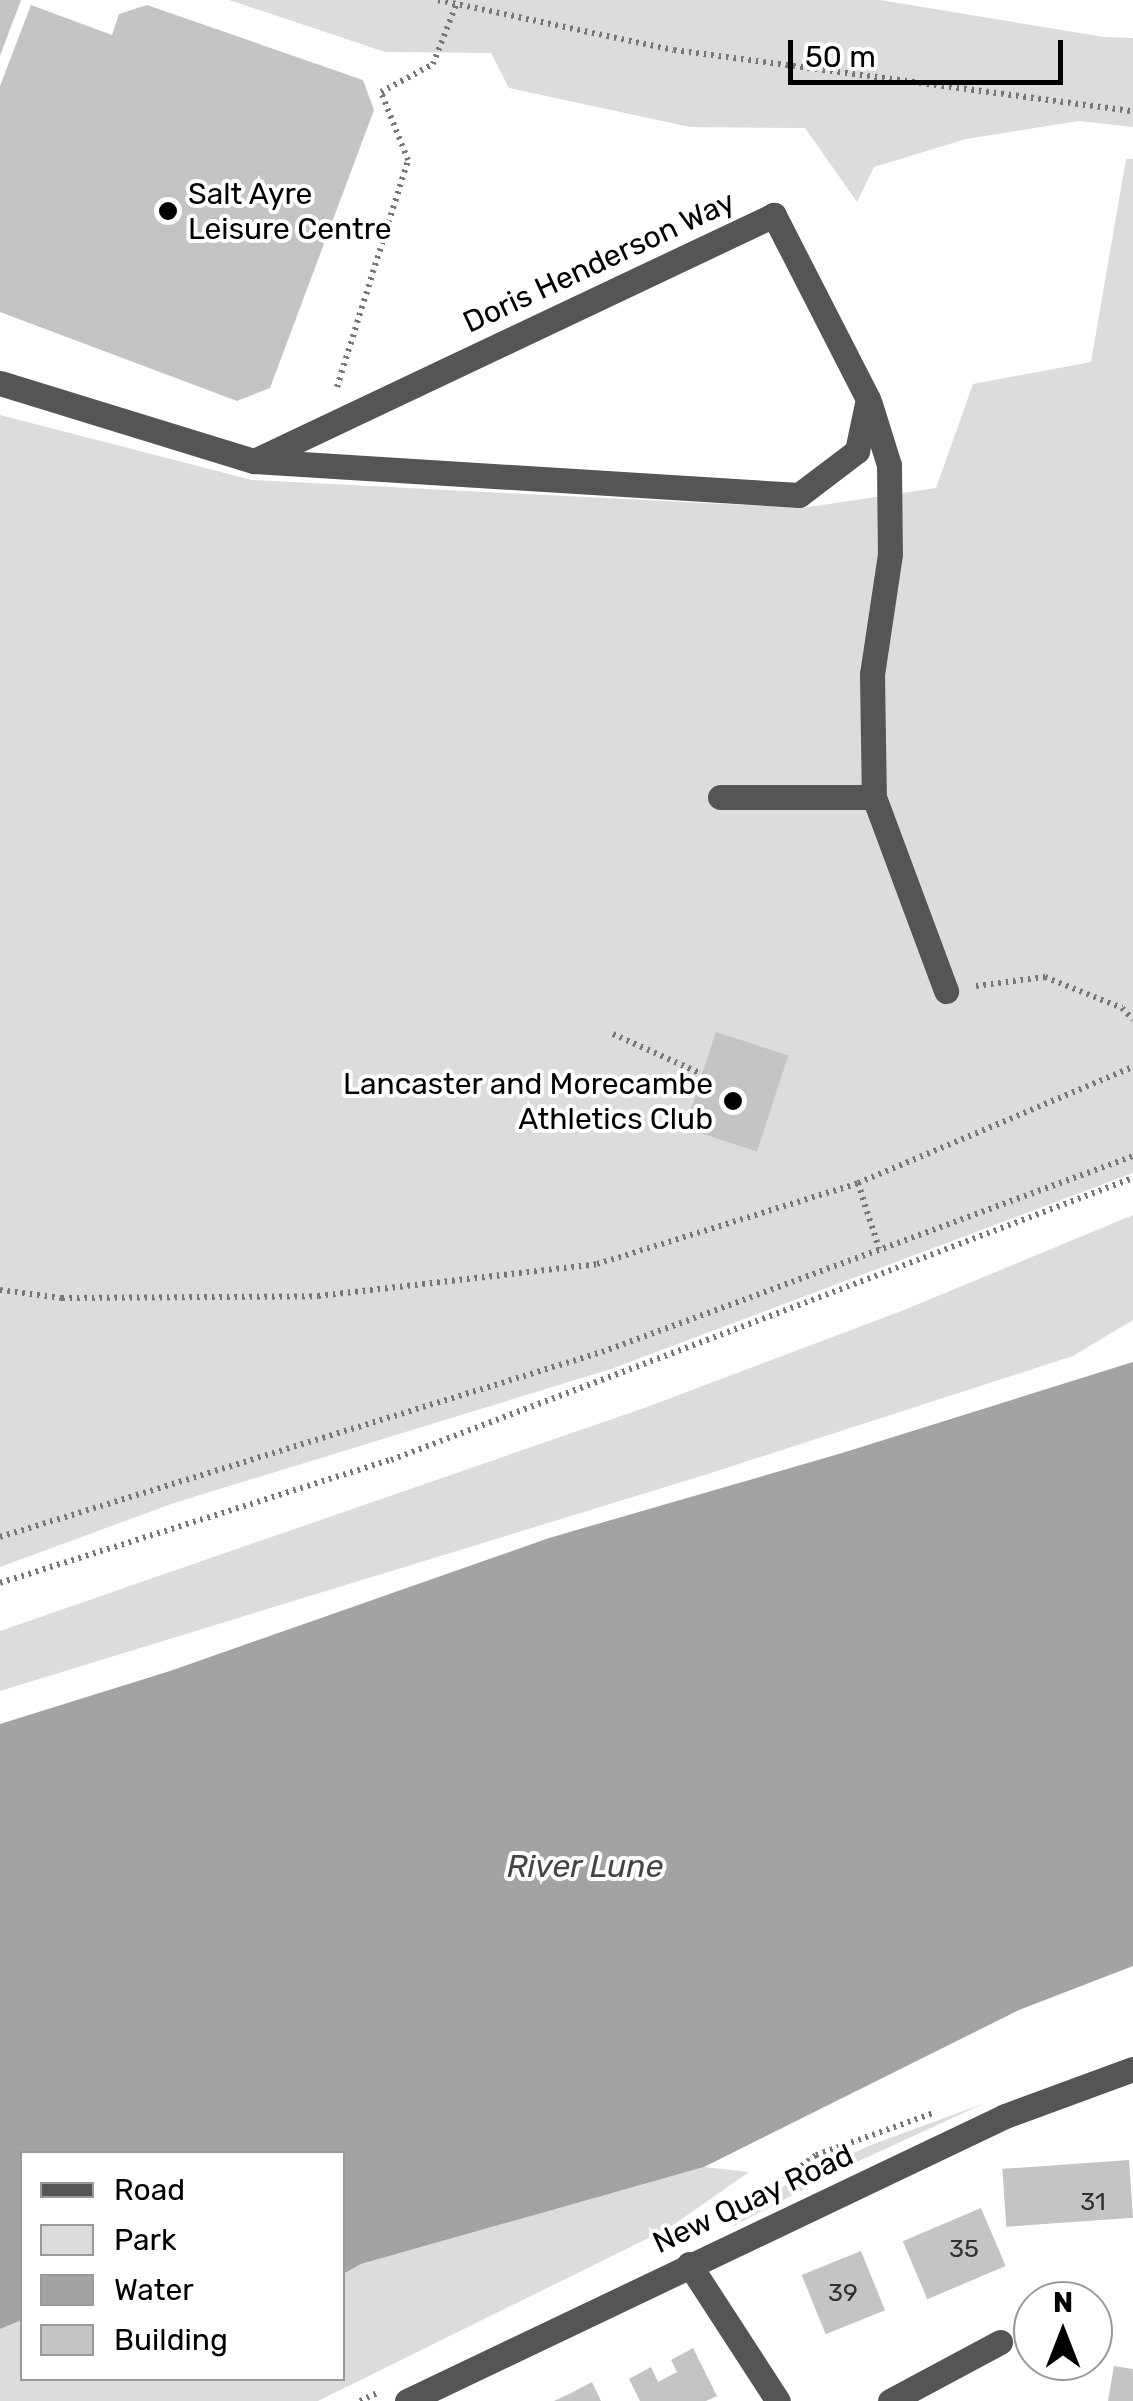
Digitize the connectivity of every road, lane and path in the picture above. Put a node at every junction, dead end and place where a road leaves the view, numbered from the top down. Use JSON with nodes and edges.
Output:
{"nodes":[{"id":1,"x":438,"y":0,"type":"edge"},
{"id":2,"x":456,"y":6,"type":"junction"},
{"id":3,"x":1133,"y":110,"type":"edge"},
{"id":4,"x":0,"y":383,"type":"edge"},
{"id":5,"x":868,"y":399,"type":"junction"},
{"id":6,"x":332,"y":400,"type":"dead end"},
{"id":7,"x":254,"y":461,"type":"junction"},
{"id":8,"x":720,"y":797,"type":"dead end"},
{"id":9,"x":874,"y":797,"type":"junction"},
{"id":10,"x":946,"y":991,"type":"joint"},
{"id":11,"x":1133,"y":1020,"type":"edge"},
{"id":12,"x":614,"y":1034,"type":"dead end"},
{"id":13,"x":1133,"y":1067,"type":"edge"},
{"id":14,"x":702,"y":1074,"type":"dead end"},
{"id":15,"x":1133,"y":1156,"type":"edge"},
{"id":16,"x":1133,"y":1178,"type":"edge"},
{"id":17,"x":858,"y":1183,"type":"junction"},
{"id":18,"x":879,"y":1249,"type":"junction"},
{"id":19,"x":0,"y":1290,"type":"edge"},
{"id":20,"x":0,"y":1538,"type":"edge"},
{"id":21,"x":0,"y":1582,"type":"edge"},
{"id":22,"x":1133,"y":2069,"type":"edge"},
{"id":23,"x":688,"y":2264,"type":"junction"},
{"id":24,"x":1000,"y":2342,"type":"dead end"},
{"id":25,"x":407,"y":2401,"type":"edge"},
{"id":26,"x":778,"y":2401,"type":"edge"},
{"id":27,"x":890,"y":2401,"type":"edge"}],
"edges":[{"from":1,"to":2,"type":"path"},
{"from":2,"to":3,"type":"path"},
{"from":2,"to":6,"type":"path"},
{"from":4,"to":7,"type":"street"},
{"from":5,"to":7,"type":"street"},
{"from":5,"to":7,"type":"street","name":"Doris Henderson Way"},
{"from":5,"to":9,"type":"street"},
{"from":8,"to":9,"type":"street"},
{"from":9,"to":10,"type":"street"},
{"from":10,"to":11,"type":"path"},
{"from":12,"to":14,"type":"path"},
{"from":13,"to":17,"type":"path"},
{"from":15,"to":18,"type":"path"},
{"from":16,"to":21,"type":"path"},
{"from":17,"to":18,"type":"path"},
{"from":17,"to":19,"type":"path"},
{"from":18,"to":20,"type":"path"},
{"from":22,"to":23,"type":"street","name":"New Quay Road"},
{"from":23,"to":25,"type":"street","name":"New Quay Road"},
{"from":23,"to":26,"type":"street"},
{"from":24,"to":27,"type":"street"}]}
